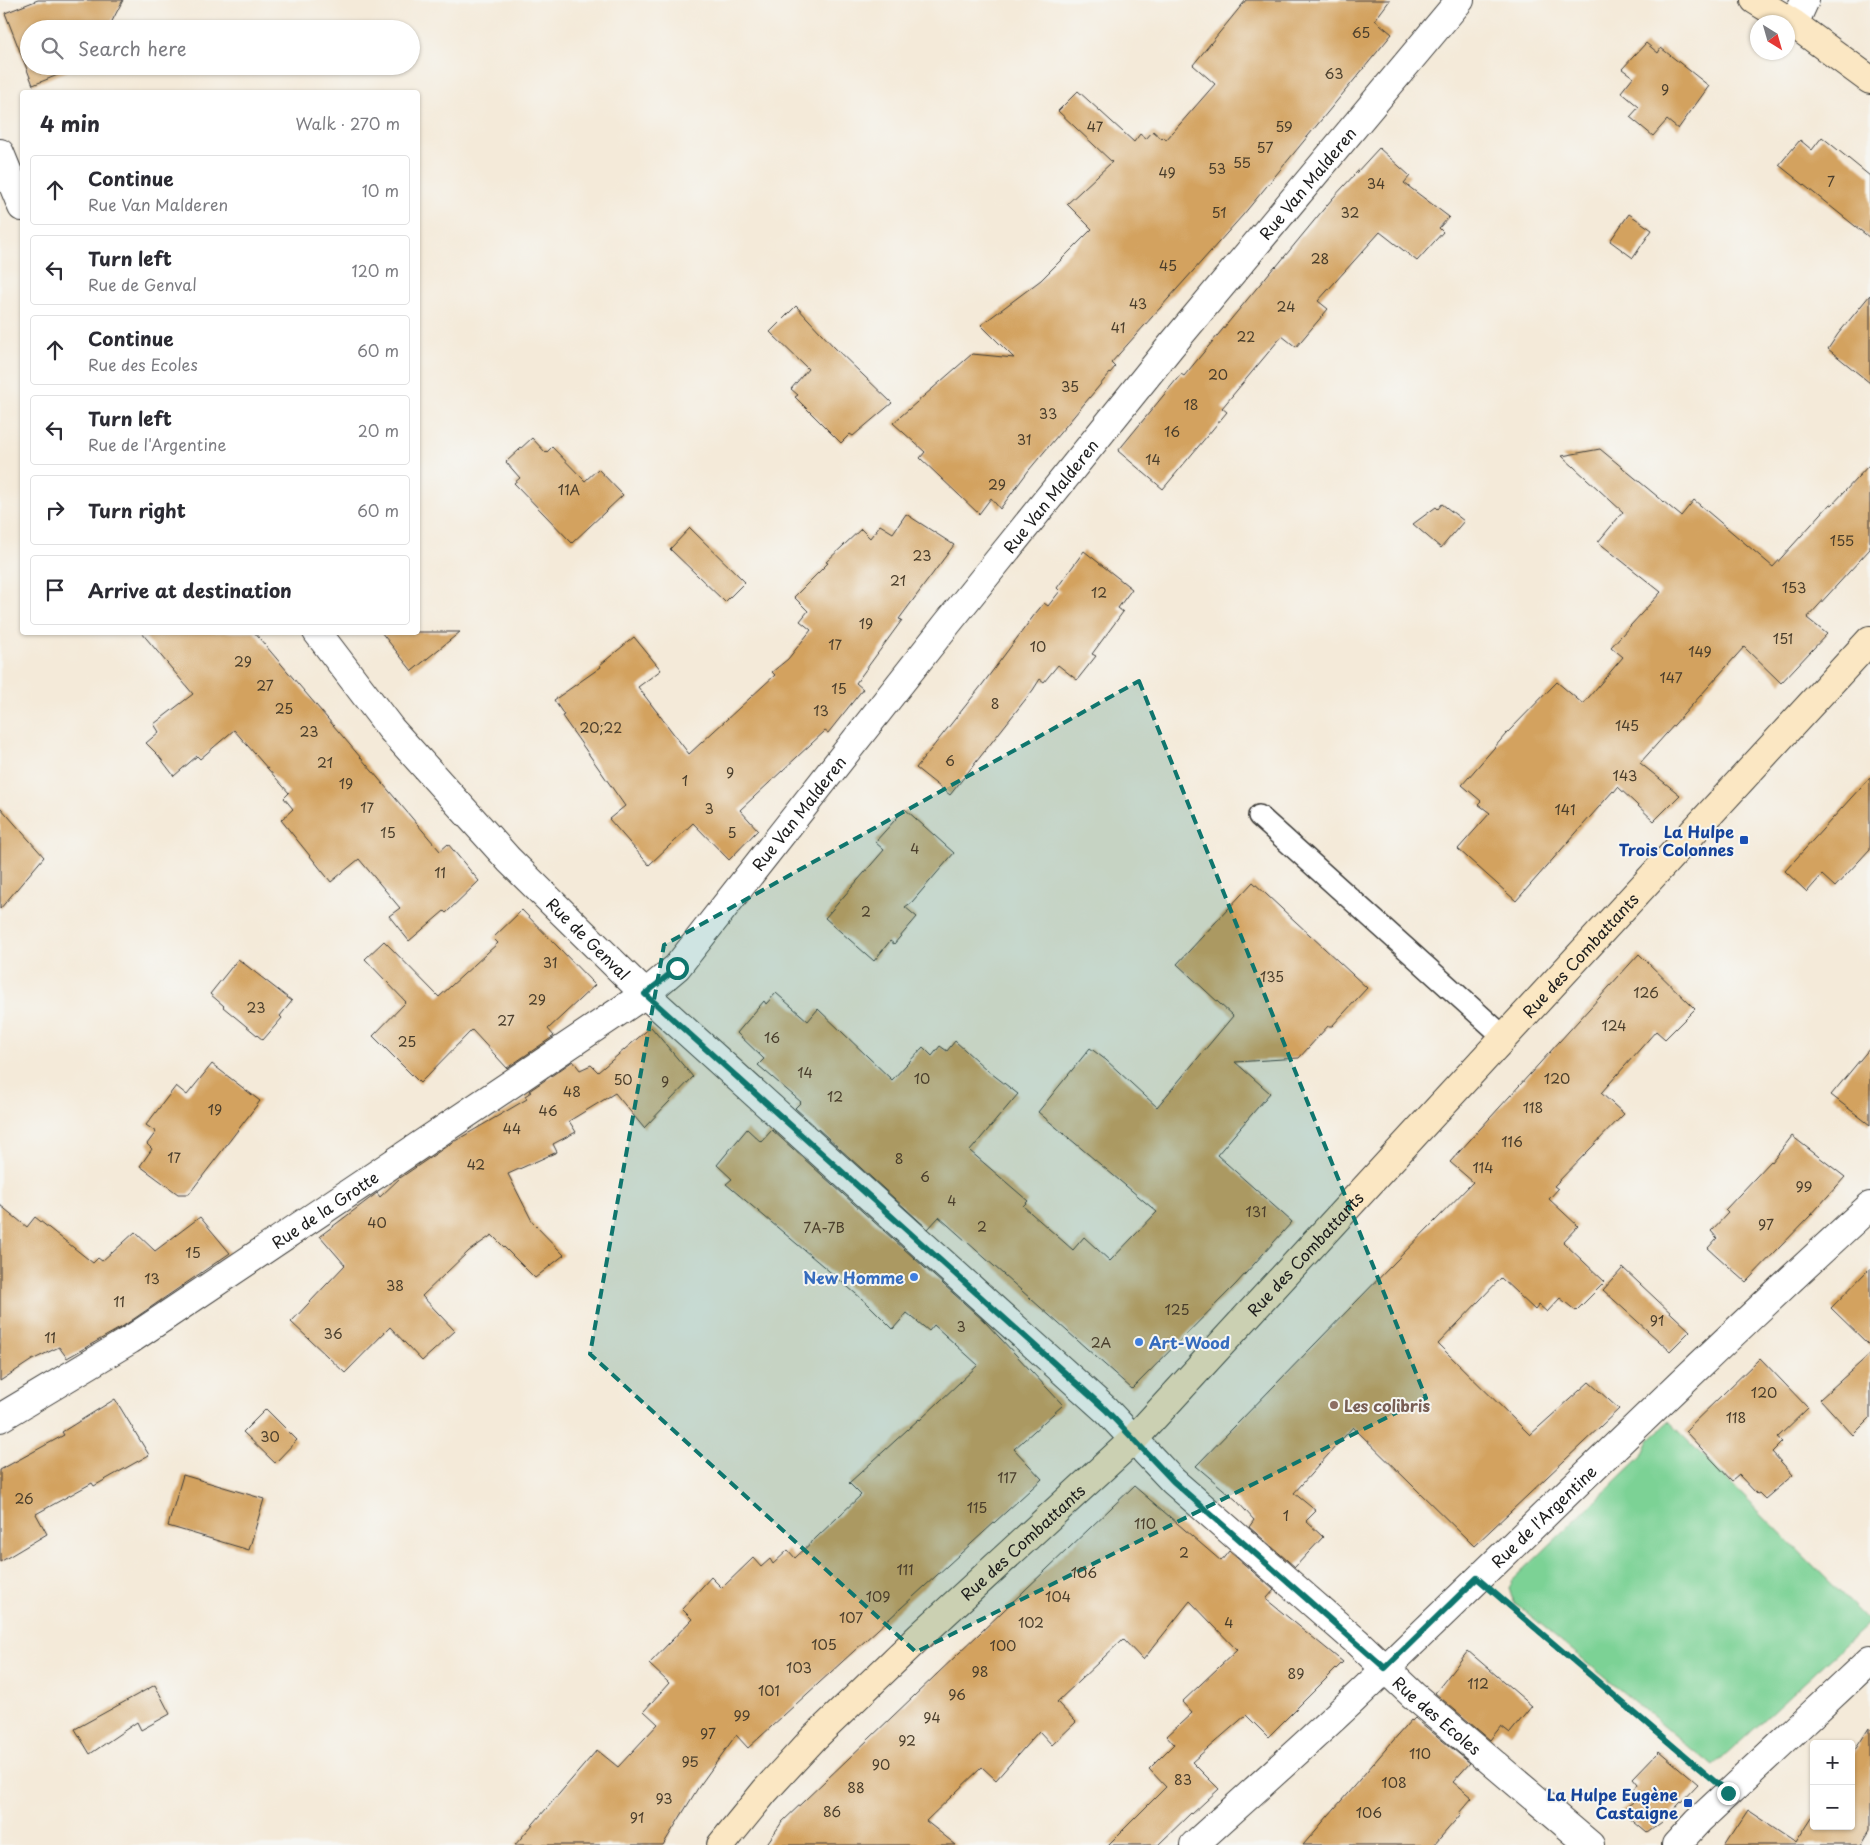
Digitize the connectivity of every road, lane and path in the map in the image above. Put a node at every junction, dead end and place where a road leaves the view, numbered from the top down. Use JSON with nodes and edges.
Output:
{"nodes":[{"id":1,"x":1460,"y":0,"type":"edge"},
{"id":2,"x":1755,"y":0,"type":"edge"},
{"id":3,"x":1800,"y":12,"type":"edge"},
{"id":4,"x":1870,"y":80,"type":"edge"},
{"id":5,"x":0,"y":153,"type":"edge"},
{"id":6,"x":20,"y":202,"type":"edge"},
{"id":7,"x":319,"y":635,"type":"edge"},
{"id":8,"x":1870,"y":640,"type":"edge"},
{"id":9,"x":1259,"y":816,"type":"dead end"},
{"id":10,"x":645,"y":994,"type":"junction"},
{"id":11,"x":1504,"y":1037,"type":"junction"},
{"id":12,"x":1870,"y":1206,"type":"edge"},
{"id":13,"x":0,"y":1418,"type":"edge"},
{"id":14,"x":1133,"y":1440,"type":"junction"},
{"id":15,"x":1477,"y":1578,"type":"junction"},
{"id":16,"x":1870,"y":1660,"type":"edge"},
{"id":17,"x":1385,"y":1668,"type":"junction"},
{"id":18,"x":1728,"y":1793,"type":"junction"},
{"id":19,"x":720,"y":1845,"type":"edge"},
{"id":20,"x":1194,"y":1845,"type":"edge"},
{"id":21,"x":1590,"y":1845,"type":"edge"},
{"id":22,"x":1676,"y":1845,"type":"edge"}],
"edges":[{"from":1,"to":10,"type":"street","name":"Rue Van Malderen"},
{"from":2,"to":3,"type":"main road"},
{"from":3,"to":4,"type":"main road"},
{"from":5,"to":6,"type":"street"},
{"from":7,"to":10,"type":"street","name":"Rue de Genval"},
{"from":8,"to":11,"type":"main road","name":"Rue des Combattants"},
{"from":9,"to":11,"type":"lane"},
{"from":10,"to":13,"type":"street","name":"Rue de la Grotte"},
{"from":10,"to":14,"type":"street","name":"Rue de Genval"},
{"from":11,"to":14,"type":"main road","name":"Rue des Combattants"},
{"from":12,"to":15,"type":"street","name":"Rue de l'Argentine"},
{"from":14,"to":17,"type":"street","name":"Rue des Ecoles"},
{"from":14,"to":19,"type":"main road","name":"Rue des Combattants"},
{"from":15,"to":17,"type":"street","name":"Rue de l'Argentine"},
{"from":15,"to":18,"type":"path"},
{"from":16,"to":18,"type":"street"},
{"from":17,"to":20,"type":"street","name":"Rue de l'Argentine"},
{"from":17,"to":21,"type":"street","name":"Rue des Ecoles"},
{"from":18,"to":22,"type":"street"}]}
